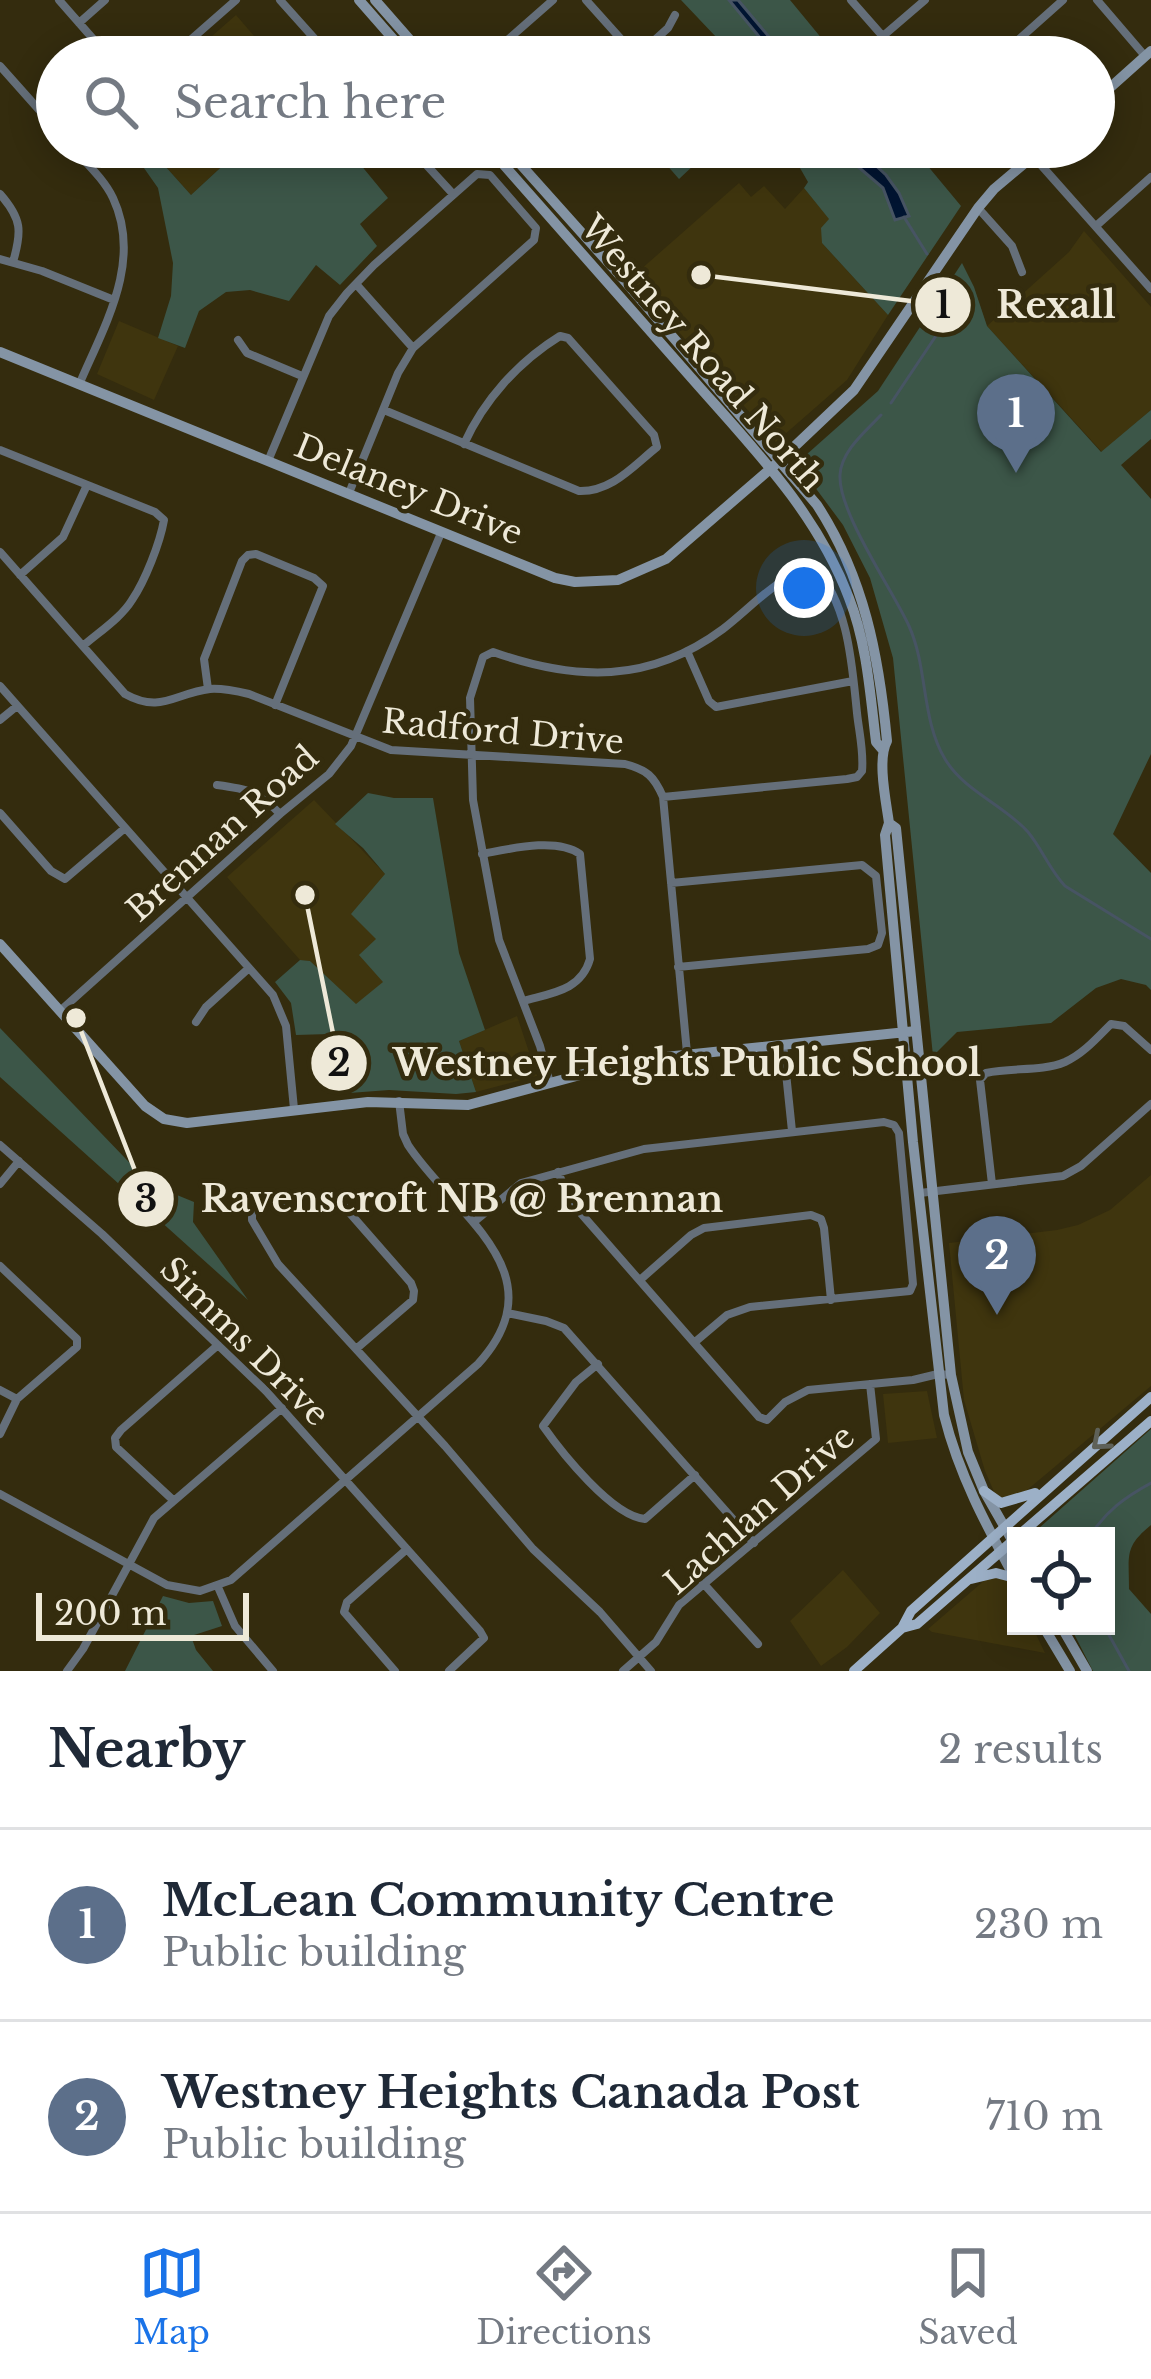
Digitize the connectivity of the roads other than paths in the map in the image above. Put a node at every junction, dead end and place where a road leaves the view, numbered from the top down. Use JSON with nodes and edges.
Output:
{"nodes":[{"id":1,"x":59,"y":0,"type":"edge"},
{"id":2,"x":105,"y":0,"type":"edge"},
{"id":3,"x":236,"y":0,"type":"edge"},
{"id":4,"x":280,"y":0,"type":"edge"},
{"id":5,"x":359,"y":0,"type":"edge"},
{"id":6,"x":375,"y":0,"type":"edge"},
{"id":7,"x":553,"y":0,"type":"edge"},
{"id":8,"x":586,"y":0,"type":"edge"},
{"id":9,"x":851,"y":0,"type":"edge"},
{"id":10,"x":925,"y":0,"type":"edge"},
{"id":11,"x":1063,"y":0,"type":"edge"},
{"id":12,"x":1097,"y":0,"type":"edge"},
{"id":13,"x":675,"y":15,"type":"dead end"},
{"id":14,"x":79,"y":23,"type":"junction"},
{"id":15,"x":90,"y":36,"type":"edge"},
{"id":16,"x":195,"y":36,"type":"edge"},
{"id":17,"x":312,"y":36,"type":"edge"},
{"id":18,"x":391,"y":36,"type":"edge"},
{"id":19,"x":407,"y":36,"type":"edge"},
{"id":20,"x":512,"y":36,"type":"edge"},
{"id":21,"x":618,"y":36,"type":"edge"},
{"id":22,"x":659,"y":36,"type":"edge"},
{"id":23,"x":883,"y":36,"type":"edge"},
{"id":24,"x":885,"y":36,"type":"edge"},
{"id":25,"x":1023,"y":36,"type":"edge"},
{"id":26,"x":1148,"y":53,"type":"edge"},
{"id":27,"x":0,"y":66,"type":"edge"},
{"id":28,"x":1115,"y":83,"type":"edge"},
{"id":29,"x":36,"y":106,"type":"edge"},
{"id":30,"x":89,"y":168,"type":"edge"},
{"id":31,"x":429,"y":168,"type":"edge"},
{"id":32,"x":515,"y":168,"type":"edge"},
{"id":33,"x":1020,"y":168,"type":"edge"},
{"id":34,"x":1051,"y":168,"type":"edge"},
{"id":35,"x":1151,"y":177,"type":"edge"},
{"id":36,"x":0,"y":194,"type":"edge"},
{"id":37,"x":453,"y":194,"type":"junction"},
{"id":38,"x":978,"y":208,"type":"junction"},
{"id":39,"x":1096,"y":226,"type":"junction"},
{"id":40,"x":0,"y":260,"type":"edge"},
{"id":41,"x":13,"y":262,"type":"junction"},
{"id":42,"x":1022,"y":272,"type":"dead end"},
{"id":43,"x":356,"y":284,"type":"junction"},
{"id":44,"x":1151,"y":289,"type":"edge"},
{"id":45,"x":114,"y":300,"type":"junction"},
{"id":46,"x":238,"y":340,"type":"dead end"},
{"id":47,"x":413,"y":348,"type":"junction"},
{"id":48,"x":0,"y":352,"type":"edge"},
{"id":49,"x":302,"y":376,"type":"junction"},
{"id":50,"x":79,"y":385,"type":"junction"},
{"id":51,"x":384,"y":410,"type":"junction"},
{"id":52,"x":464,"y":444,"type":"junction"},
{"id":53,"x":0,"y":450,"type":"edge"},
{"id":54,"x":268,"y":461,"type":"junction"},
{"id":55,"x":775,"y":464,"type":"junction"},
{"id":56,"x":87,"y":485,"type":"junction"},
{"id":57,"x":349,"y":493,"type":"junction"},
{"id":58,"x":441,"y":532,"type":"junction"},
{"id":59,"x":0,"y":552,"type":"edge"},
{"id":60,"x":20,"y":575,"type":"junction"},
{"id":61,"x":83,"y":646,"type":"junction"},
{"id":62,"x":687,"y":651,"type":"junction"},
{"id":63,"x":854,"y":681,"type":"junction"},
{"id":64,"x":0,"y":686,"type":"edge"},
{"id":65,"x":208,"y":689,"type":"junction"},
{"id":66,"x":275,"y":705,"type":"junction"},
{"id":67,"x":18,"y":706,"type":"junction"},
{"id":68,"x":0,"y":720,"type":"edge"},
{"id":69,"x":356,"y":738,"type":"junction"},
{"id":70,"x":472,"y":755,"type":"junction"},
{"id":71,"x":218,"y":785,"type":"dead end"},
{"id":72,"x":663,"y":797,"type":"junction"},
{"id":73,"x":0,"y":813,"type":"edge"},
{"id":74,"x":280,"y":814,"type":"junction"},
{"id":75,"x":125,"y":828,"type":"junction"},
{"id":76,"x":482,"y":854,"type":"junction"},
{"id":77,"x":670,"y":883,"type":"junction"},
{"id":78,"x":188,"y":897,"type":"junction"},
{"id":79,"x":0,"y":944,"type":"edge"},
{"id":80,"x":678,"y":967,"type":"junction"},
{"id":81,"x":249,"y":968,"type":"junction"},
{"id":82,"x":523,"y":1000,"type":"junction"},
{"id":83,"x":59,"y":1012,"type":"junction"},
{"id":84,"x":196,"y":1022,"type":"dead end"},
{"id":85,"x":910,"y":1032,"type":"junction"},
{"id":86,"x":783,"y":1044,"type":"junction"},
{"id":87,"x":1151,"y":1050,"type":"edge"},
{"id":88,"x":687,"y":1053,"type":"junction"},
{"id":89,"x":550,"y":1083,"type":"junction"},
{"id":90,"x":399,"y":1101,"type":"junction"},
{"id":91,"x":1151,"y":1104,"type":"edge"},
{"id":92,"x":294,"y":1109,"type":"junction"},
{"id":93,"x":792,"y":1131,"type":"junction"},
{"id":94,"x":0,"y":1145,"type":"edge"},
{"id":95,"x":19,"y":1161,"type":"junction"},
{"id":96,"x":558,"y":1172,"type":"junction"},
{"id":97,"x":0,"y":1184,"type":"edge"},
{"id":98,"x":992,"y":1184,"type":"junction"},
{"id":99,"x":926,"y":1192,"type":"junction"},
{"id":100,"x":474,"y":1222,"type":"junction"},
{"id":101,"x":0,"y":1267,"type":"edge"},
{"id":102,"x":640,"y":1280,"type":"junction"},
{"id":103,"x":831,"y":1300,"type":"junction"},
{"id":104,"x":507,"y":1313,"type":"junction"},
{"id":105,"x":695,"y":1342,"type":"junction"},
{"id":106,"x":218,"y":1345,"type":"junction"},
{"id":107,"x":356,"y":1349,"type":"junction"},
{"id":108,"x":598,"y":1364,"type":"junction"},
{"id":109,"x":945,"y":1374,"type":"junction"},
{"id":110,"x":913,"y":1380,"type":"junction"},
{"id":111,"x":870,"y":1384,"type":"junction"},
{"id":112,"x":0,"y":1390,"type":"edge"},
{"id":113,"x":941,"y":1396,"type":"junction"},
{"id":114,"x":1151,"y":1397,"type":"edge"},
{"id":115,"x":17,"y":1400,"type":"junction"},
{"id":116,"x":282,"y":1408,"type":"junction"},
{"id":117,"x":417,"y":1416,"type":"junction"},
{"id":118,"x":1151,"y":1421,"type":"edge"},
{"id":119,"x":0,"y":1434,"type":"edge"},
{"id":120,"x":695,"y":1474,"type":"junction"},
{"id":121,"x":345,"y":1478,"type":"junction"},
{"id":122,"x":1049,"y":1487,"type":"junction"},
{"id":123,"x":984,"y":1491,"type":"junction"},
{"id":124,"x":0,"y":1494,"type":"edge"},
{"id":125,"x":173,"y":1501,"type":"junction"},
{"id":126,"x":1005,"y":1527,"type":"junction"},
{"id":127,"x":1031,"y":1527,"type":"edge"},
{"id":128,"x":1007,"y":1529,"type":"edge"},
{"id":129,"x":993,"y":1538,"type":"junction"},
{"id":130,"x":754,"y":1544,"type":"junction"},
{"id":131,"x":1007,"y":1546,"type":"edge"},
{"id":132,"x":406,"y":1549,"type":"junction"},
{"id":133,"x":1000,"y":1551,"type":"junction"},
{"id":134,"x":128,"y":1562,"type":"junction"},
{"id":135,"x":1007,"y":1563,"type":"edge"},
{"id":136,"x":1007,"y":1576,"type":"edge"},
{"id":137,"x":968,"y":1579,"type":"junction"},
{"id":138,"x":703,"y":1583,"type":"junction"},
{"id":139,"x":218,"y":1587,"type":"junction"},
{"id":140,"x":902,"y":1628,"type":"junction"},
{"id":141,"x":1048,"y":1635,"type":"edge"},
{"id":142,"x":1066,"y":1635,"type":"edge"},
{"id":143,"x":758,"y":1644,"type":"dead end"},
{"id":144,"x":639,"y":1657,"type":"junction"},
{"id":145,"x":67,"y":1671,"type":"edge"},
{"id":146,"x":273,"y":1671,"type":"edge"},
{"id":147,"x":395,"y":1671,"type":"edge"},
{"id":148,"x":449,"y":1671,"type":"edge"},
{"id":149,"x":623,"y":1671,"type":"edge"},
{"id":150,"x":651,"y":1671,"type":"edge"},
{"id":151,"x":854,"y":1671,"type":"edge"},
{"id":152,"x":1070,"y":1671,"type":"edge"},
{"id":153,"x":1087,"y":1671,"type":"edge"}],
"edges":[{"from":1,"to":14,"type":"street"},
{"from":2,"to":14,"type":"street"},
{"from":3,"to":16,"type":"street"},
{"from":4,"to":17,"type":"street"},
{"from":5,"to":18,"type":"street"},
{"from":6,"to":19,"type":"street"},
{"from":7,"to":20,"type":"street"},
{"from":8,"to":21,"type":"street"},
{"from":9,"to":23,"type":"street"},
{"from":10,"to":24,"type":"street"},
{"from":11,"to":25,"type":"street"},
{"from":12,"to":26,"type":"street"},
{"from":13,"to":22,"type":"street"},
{"from":14,"to":15,"type":"street"},
{"from":26,"to":28,"type":"street"},
{"from":27,"to":29,"type":"street"},
{"from":30,"to":45,"type":"street"},
{"from":31,"to":37,"type":"street"},
{"from":32,"to":55,"type":"street","name":"Westney Road North"},
{"from":33,"to":38,"type":"street","name":"Delaney Drive"},
{"from":34,"to":39,"type":"street"},
{"from":35,"to":39,"type":"street"},
{"from":36,"to":41,"type":"street"},
{"from":37,"to":43,"type":"street"},
{"from":37,"to":47,"type":"street"},
{"from":38,"to":42,"type":"street"},
{"from":38,"to":55,"type":"street","name":"Delaney Drive"},
{"from":39,"to":44,"type":"street"},
{"from":40,"to":41,"type":"street"},
{"from":41,"to":45,"type":"street"},
{"from":43,"to":47,"type":"street"},
{"from":43,"to":49,"type":"street"},
{"from":45,"to":50,"type":"street"},
{"from":46,"to":49,"type":"street"},
{"from":47,"to":51,"type":"street"},
{"from":48,"to":50,"type":"street","name":"Delaney Drive"},
{"from":49,"to":54,"type":"street"},
{"from":50,"to":54,"type":"street","name":"Delaney Drive"},
{"from":51,"to":52,"type":"street"},
{"from":51,"to":57,"type":"street"},
{"from":52,"to":52,"type":"street"},
{"from":53,"to":56,"type":"street"},
{"from":54,"to":57,"type":"street","name":"Delaney Drive"},
{"from":55,"to":58,"type":"street","name":"Delaney Drive"},
{"from":55,"to":85,"type":"street","name":"Westney Road North"},
{"from":56,"to":60,"type":"street"},
{"from":56,"to":61,"type":"street"},
{"from":57,"to":58,"type":"street","name":"Delaney Drive"},
{"from":58,"to":69,"type":"street","name":"Brennan Road"},
{"from":59,"to":60,"type":"street","name":"Radford Drive"},
{"from":60,"to":61,"type":"street","name":"Radford Drive"},
{"from":61,"to":65,"type":"street","name":"Radford Drive"},
{"from":62,"to":63,"type":"street"},
{"from":62,"to":63,"type":"street"},
{"from":62,"to":70,"type":"street"},
{"from":63,"to":72,"type":"street"},
{"from":64,"to":67,"type":"street"},
{"from":65,"to":66,"type":"street","name":"Radford Drive"},
{"from":65,"to":66,"type":"street"},
{"from":66,"to":69,"type":"street","name":"Radford Drive"},
{"from":67,"to":68,"type":"street"},
{"from":67,"to":75,"type":"street"},
{"from":69,"to":70,"type":"street","name":"Radford Drive"},
{"from":69,"to":74,"type":"street","name":"Brennan Road"},
{"from":70,"to":72,"type":"street","name":"Radford Drive"},
{"from":70,"to":76,"type":"street"},
{"from":71,"to":74,"type":"street"},
{"from":72,"to":77,"type":"street"},
{"from":73,"to":75,"type":"street"},
{"from":74,"to":78,"type":"street","name":"Brennan Road"},
{"from":75,"to":78,"type":"street"},
{"from":76,"to":82,"type":"street"},
{"from":76,"to":82,"type":"street"},
{"from":77,"to":80,"type":"street"},
{"from":77,"to":80,"type":"street"},
{"from":78,"to":81,"type":"street"},
{"from":78,"to":83,"type":"street","name":"Brennan Road"},
{"from":79,"to":83,"type":"street"},
{"from":80,"to":88,"type":"street"},
{"from":81,"to":84,"type":"street"},
{"from":81,"to":92,"type":"street"},
{"from":82,"to":89,"type":"street"},
{"from":83,"to":92,"type":"street"},
{"from":85,"to":86,"type":"street"},
{"from":85,"to":99,"type":"street","name":"Westney Road North"},
{"from":86,"to":88,"type":"street"},
{"from":86,"to":93,"type":"street"},
{"from":87,"to":98,"type":"street"},
{"from":88,"to":89,"type":"street"},
{"from":89,"to":90,"type":"street"},
{"from":90,"to":92,"type":"street"},
{"from":90,"to":100,"type":"street"},
{"from":91,"to":98,"type":"street"},
{"from":93,"to":96,"type":"street"},
{"from":93,"to":103,"type":"street"},
{"from":94,"to":95,"type":"street","name":"Simms Drive"},
{"from":95,"to":97,"type":"street"},
{"from":95,"to":106,"type":"street","name":"Simms Drive"},
{"from":96,"to":100,"type":"street"},
{"from":96,"to":102,"type":"street"},
{"from":98,"to":99,"type":"street"},
{"from":99,"to":109,"type":"street","name":"Westney Road North"},
{"from":100,"to":104,"type":"street"},
{"from":101,"to":115,"type":"street"},
{"from":102,"to":103,"type":"street"},
{"from":102,"to":105,"type":"street"},
{"from":103,"to":105,"type":"street"},
{"from":104,"to":108,"type":"street"},
{"from":104,"to":117,"type":"street"},
{"from":105,"to":111,"type":"street"},
{"from":106,"to":116,"type":"street","name":"Simms Drive"},
{"from":106,"to":125,"type":"street"},
{"from":107,"to":107,"type":"street"},
{"from":107,"to":117,"type":"street"},
{"from":108,"to":120,"type":"street"},
{"from":108,"to":120,"type":"street"},
{"from":109,"to":110,"type":"street"},
{"from":109,"to":113,"type":"street","name":"Westney Road North"},
{"from":109,"to":123,"type":"street","name":"Westney Road North"},
{"from":110,"to":111,"type":"street"},
{"from":110,"to":113,"type":"street"},
{"from":111,"to":130,"type":"street","name":"Lachlan Drive"},
{"from":112,"to":115,"type":"street"},
{"from":113,"to":129,"type":"street","name":"Westney Road North"},
{"from":114,"to":122,"type":"main road","one_way":true},
{"from":115,"to":119,"type":"street"},
{"from":116,"to":121,"type":"street","name":"Simms Drive"},
{"from":116,"to":125,"type":"street"},
{"from":117,"to":121,"type":"street"},
{"from":117,"to":144,"type":"street"},
{"from":118,"to":127,"type":"main road"},
{"from":120,"to":130,"type":"street"},
{"from":121,"to":132,"type":"street","name":"Simms Drive"},
{"from":121,"to":139,"type":"street"},
{"from":122,"to":123,"type":"main road"},
{"from":122,"to":126,"type":"main road"},
{"from":123,"to":126,"type":"street","name":"Westney Road North"},
{"from":124,"to":134,"type":"street"},
{"from":125,"to":134,"type":"street"},
{"from":126,"to":128,"type":"street","name":"Westney Road North"},
{"from":126,"to":129,"type":"main road"},
{"from":129,"to":133,"type":"street","name":"Westney Road North"},
{"from":129,"to":140,"type":"main road"},
{"from":130,"to":138,"type":"street","name":"Lachlan Drive"},
{"from":131,"to":133,"type":"main road"},
{"from":132,"to":147,"type":"street"},
{"from":132,"to":148,"type":"street","name":"Simms Drive"},
{"from":133,"to":135,"type":"street","name":"Westney Road North"},
{"from":133,"to":137,"type":"main road"},
{"from":134,"to":139,"type":"street"},
{"from":134,"to":145,"type":"street"},
{"from":136,"to":137,"type":"main road"},
{"from":137,"to":140,"type":"main road"},
{"from":138,"to":143,"type":"street"},
{"from":138,"to":144,"type":"street","name":"Lachlan Drive"},
{"from":139,"to":146,"type":"street"},
{"from":140,"to":151,"type":"main road"},
{"from":141,"to":152,"type":"street"},
{"from":142,"to":153,"type":"street"},
{"from":144,"to":149,"type":"street","name":"Lachlan Drive"},
{"from":144,"to":150,"type":"street"}]}
